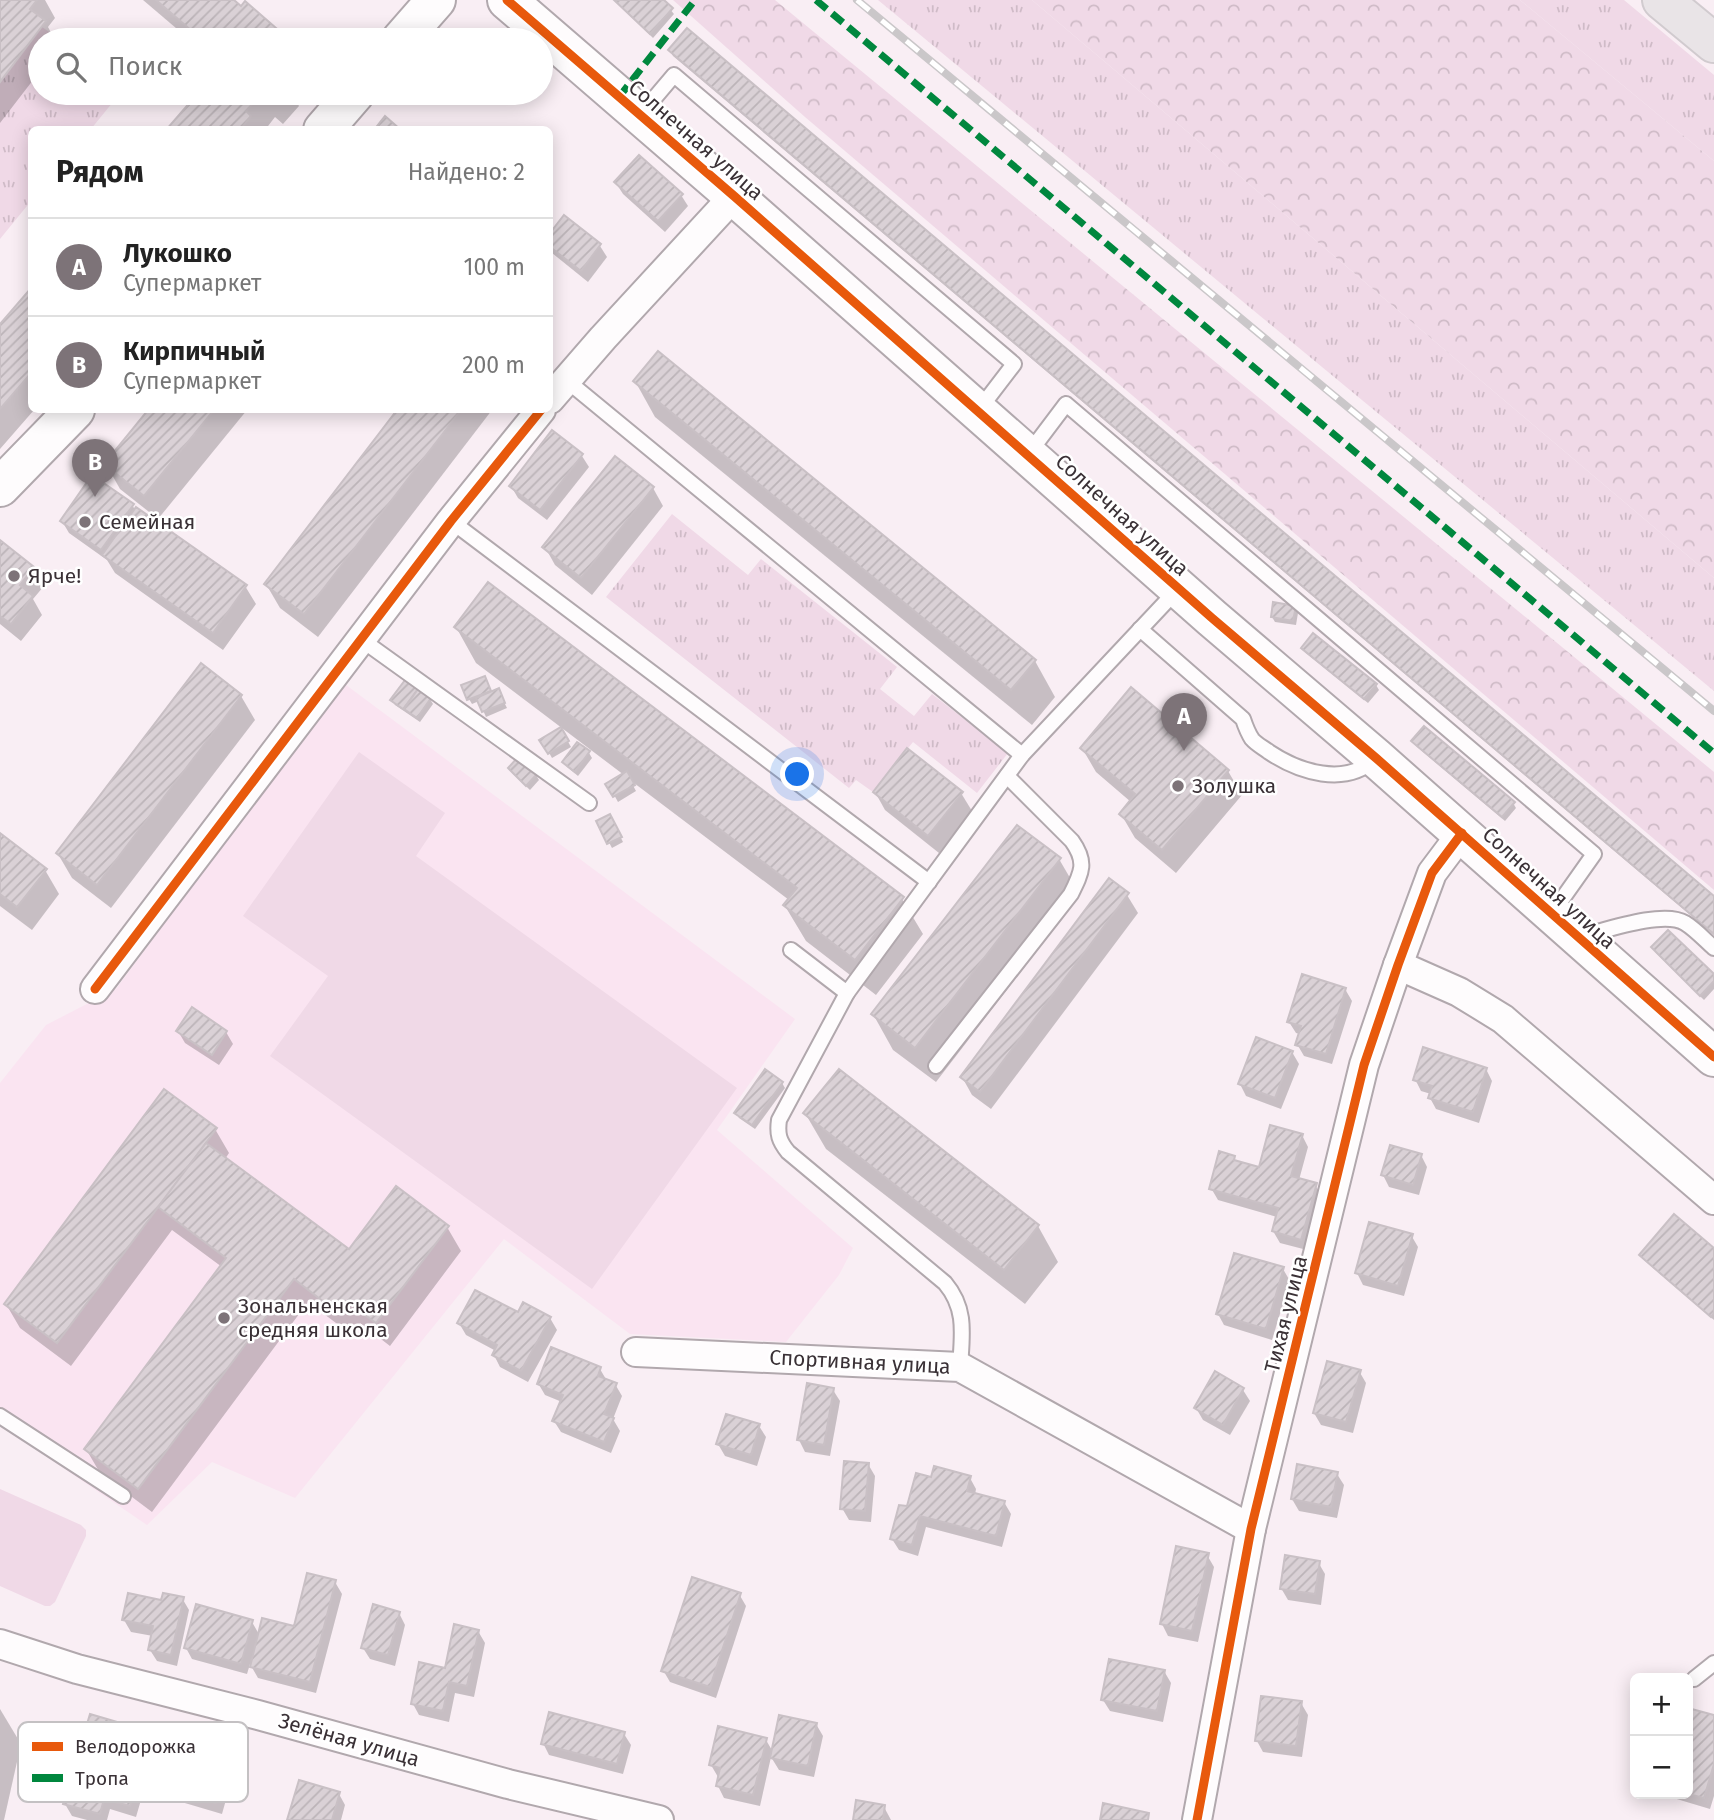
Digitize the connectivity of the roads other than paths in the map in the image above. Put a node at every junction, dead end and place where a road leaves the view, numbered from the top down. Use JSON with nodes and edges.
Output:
{"nodes":[{"id":1,"x":436,"y":0,"type":"edge"},
{"id":2,"x":507,"y":0,"type":"edge"},
{"id":3,"x":1662,"y":0,"type":"edge"},
{"id":4,"x":412,"y":28,"type":"edge"},
{"id":5,"x":539,"y":28,"type":"edge"},
{"id":6,"x":553,"y":40,"type":"edge"},
{"id":7,"x":1714,"y":43,"type":"edge"},
{"id":8,"x":345,"y":105,"type":"edge"},
{"id":9,"x":640,"y":115,"type":"junction"},
{"id":10,"x":326,"y":126,"type":"edge"},
{"id":11,"x":734,"y":196,"type":"junction"},
{"id":12,"x":557,"y":389,"type":"edge"},
{"id":13,"x":978,"y":411,"type":"junction"},
{"id":14,"x":72,"y":413,"type":"edge"},
{"id":15,"x":539,"y":413,"type":"edge"},
{"id":16,"x":1028,"y":455,"type":"junction"},
{"id":17,"x":0,"y":487,"type":"edge"},
{"id":18,"x":451,"y":521,"type":"junction"},
{"id":19,"x":1179,"y":588,"type":"junction"},
{"id":20,"x":1140,"y":629,"type":"junction"},
{"id":21,"x":362,"y":640,"type":"junction"},
{"id":22,"x":1023,"y":755,"type":"junction"},
{"id":23,"x":1376,"y":758,"type":"junction"},
{"id":24,"x":1007,"y":776,"type":"junction"},
{"id":25,"x":589,"y":803,"type":"dead end"},
{"id":26,"x":1462,"y":833,"type":"junction"},
{"id":27,"x":929,"y":883,"type":"junction"},
{"id":28,"x":1565,"y":925,"type":"junction"},
{"id":29,"x":1714,"y":948,"type":"edge"},
{"id":30,"x":791,"y":950,"type":"dead end"},
{"id":31,"x":1398,"y":965,"type":"junction"},
{"id":32,"x":95,"y":989,"type":"dead end"},
{"id":33,"x":847,"y":993,"type":"junction"},
{"id":34,"x":1714,"y":1057,"type":"edge"},
{"id":35,"x":936,"y":1066,"type":"dead end"},
{"id":36,"x":1714,"y":1200,"type":"edge"},
{"id":37,"x":636,"y":1352,"type":"dead end"},
{"id":38,"x":960,"y":1367,"type":"junction"},
{"id":39,"x":0,"y":1416,"type":"edge"},
{"id":40,"x":123,"y":1496,"type":"dead end"},
{"id":41,"x":1251,"y":1529,"type":"junction"},
{"id":42,"x":0,"y":1644,"type":"edge"},
{"id":43,"x":1714,"y":1663,"type":"edge"},
{"id":44,"x":1693,"y":1679,"type":"dead end"},
{"id":45,"x":659,"y":1820,"type":"edge"},
{"id":46,"x":1197,"y":1820,"type":"edge"}],
"edges":[{"from":1,"to":4,"type":"street"},
{"from":2,"to":5,"type":"street","name":"Солнечная улица"},
{"from":3,"to":7,"type":"main road"},
{"from":6,"to":9,"type":"street","name":"Солнечная улица"},
{"from":8,"to":10,"type":"street"},
{"from":9,"to":11,"type":"street","name":"Солнечная улица"},
{"from":9,"to":13,"type":"lane"},
{"from":11,"to":12,"type":"street"},
{"from":11,"to":13,"type":"street","name":"Солнечная улица"},
{"from":12,"to":22,"type":"lane"},
{"from":13,"to":16,"type":"street","name":"Солнечная улица"},
{"from":14,"to":17,"type":"street"},
{"from":15,"to":18,"type":"street"},
{"from":16,"to":19,"type":"street","name":"Солнечная улица"},
{"from":16,"to":28,"type":"lane"},
{"from":18,"to":21,"type":"street"},
{"from":18,"to":27,"type":"lane"},
{"from":19,"to":20,"type":"lane"},
{"from":19,"to":23,"type":"street","name":"Солнечная улица"},
{"from":20,"to":22,"type":"lane"},
{"from":20,"to":23,"type":"lane"},
{"from":21,"to":25,"type":"lane"},
{"from":21,"to":32,"type":"street"},
{"from":22,"to":24,"type":"lane"},
{"from":23,"to":26,"type":"street","name":"Солнечная улица"},
{"from":24,"to":27,"type":"lane"},
{"from":24,"to":35,"type":"lane"},
{"from":26,"to":28,"type":"street","name":"Солнечная улица"},
{"from":26,"to":31,"type":"street","name":"Тихая улица"},
{"from":27,"to":33,"type":"lane"},
{"from":28,"to":29,"type":"lane"},
{"from":28,"to":34,"type":"street","name":"Солнечная улица"},
{"from":30,"to":33,"type":"lane"},
{"from":31,"to":36,"type":"street"},
{"from":31,"to":41,"type":"street","name":"Тихая улица"},
{"from":33,"to":38,"type":"lane"},
{"from":37,"to":38,"type":"street","name":"Спортивная улица"},
{"from":38,"to":41,"type":"street","name":"Спортивная улица"},
{"from":39,"to":40,"type":"lane"},
{"from":41,"to":46,"type":"street","name":"Тихая улица"},
{"from":42,"to":45,"type":"street","name":"Зелёная улица"},
{"from":43,"to":44,"type":"lane"}]}
